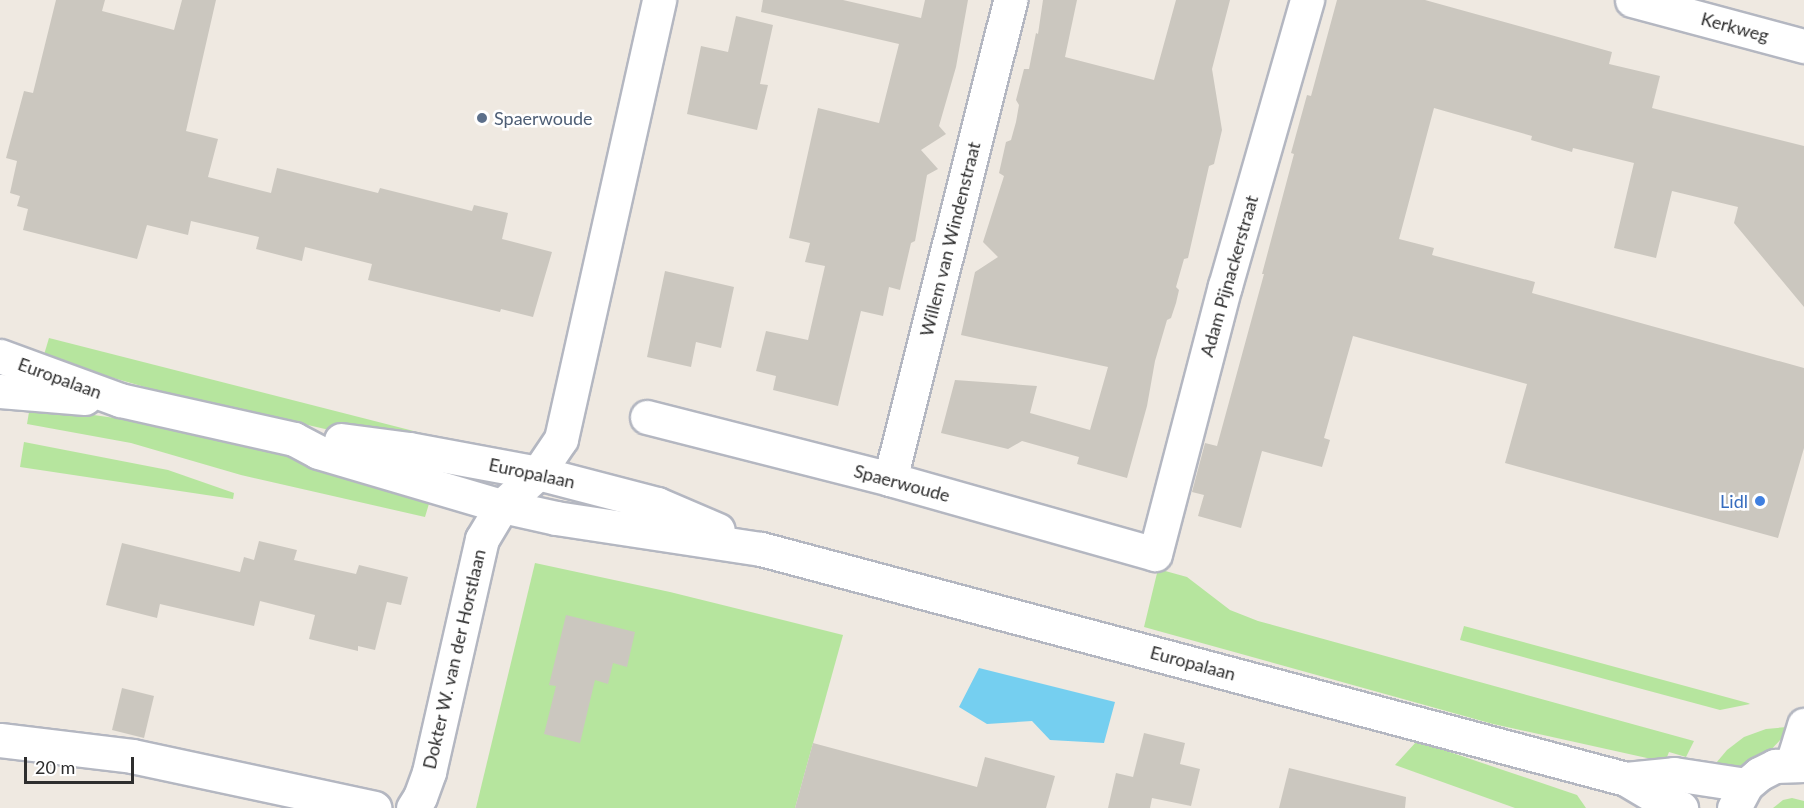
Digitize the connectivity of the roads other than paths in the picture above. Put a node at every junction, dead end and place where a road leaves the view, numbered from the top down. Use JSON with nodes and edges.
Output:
{"nodes":[{"id":1,"x":659,"y":0,"type":"edge"},
{"id":2,"x":1010,"y":0,"type":"edge"},
{"id":3,"x":1308,"y":0,"type":"edge"},
{"id":4,"x":1632,"y":0,"type":"edge"},
{"id":5,"x":1804,"y":46,"type":"edge"},
{"id":6,"x":0,"y":356,"type":"edge"},
{"id":7,"x":0,"y":391,"type":"edge"},
{"id":8,"x":120,"y":400,"type":"junction"},
{"id":9,"x":647,"y":417,"type":"dead end"},
{"id":10,"x":294,"y":439,"type":"junction"},
{"id":11,"x":890,"y":479,"type":"junction"},
{"id":12,"x":521,"y":488,"type":"junction"},
{"id":13,"x":761,"y":549,"type":"junction"},
{"id":14,"x":1155,"y":554,"type":"joint"},
{"id":15,"x":1804,"y":725,"type":"edge"},
{"id":16,"x":0,"y":740,"type":"edge"},
{"id":17,"x":1798,"y":764,"type":"edge"},
{"id":18,"x":1626,"y":779,"type":"junction"},
{"id":19,"x":1740,"y":797,"type":"edge"},
{"id":20,"x":374,"y":808,"type":"edge"},
{"id":21,"x":413,"y":808,"type":"edge"},
{"id":22,"x":1681,"y":808,"type":"edge"}],
"edges":[{"from":1,"to":12,"type":"street"},
{"from":2,"to":11,"type":"street","name":"Willem van Windenstraat"},
{"from":3,"to":14,"type":"street","name":"Adam Pijnackerstraat"},
{"from":4,"to":5,"type":"street","name":"Kerkweg"},
{"from":6,"to":8,"type":"street","name":"Europalaan"},
{"from":7,"to":8,"type":"street","name":"Europalaan"},
{"from":8,"to":10,"type":"street","name":"Europalaan"},
{"from":9,"to":11,"type":"street","name":"Spaerwoude"},
{"from":10,"to":12,"type":"street","name":"Europalaan"},
{"from":10,"to":12,"type":"street","name":"Europalaan"},
{"from":11,"to":14,"type":"street","name":"Spaerwoude"},
{"from":12,"to":13,"type":"street","name":"Europalaan"},
{"from":12,"to":13,"type":"street","name":"Europalaan"},
{"from":12,"to":21,"type":"street","name":"Dokter W. van der Horstlaan"},
{"from":13,"to":18,"type":"street","name":"Europalaan"},
{"from":15,"to":17,"type":"street"},
{"from":16,"to":20,"type":"street"},
{"from":17,"to":19,"type":"street","name":"Europalaan"},
{"from":18,"to":19,"type":"street","name":"Europalaan"},
{"from":18,"to":22,"type":"street","name":"Europalaan"}]}
